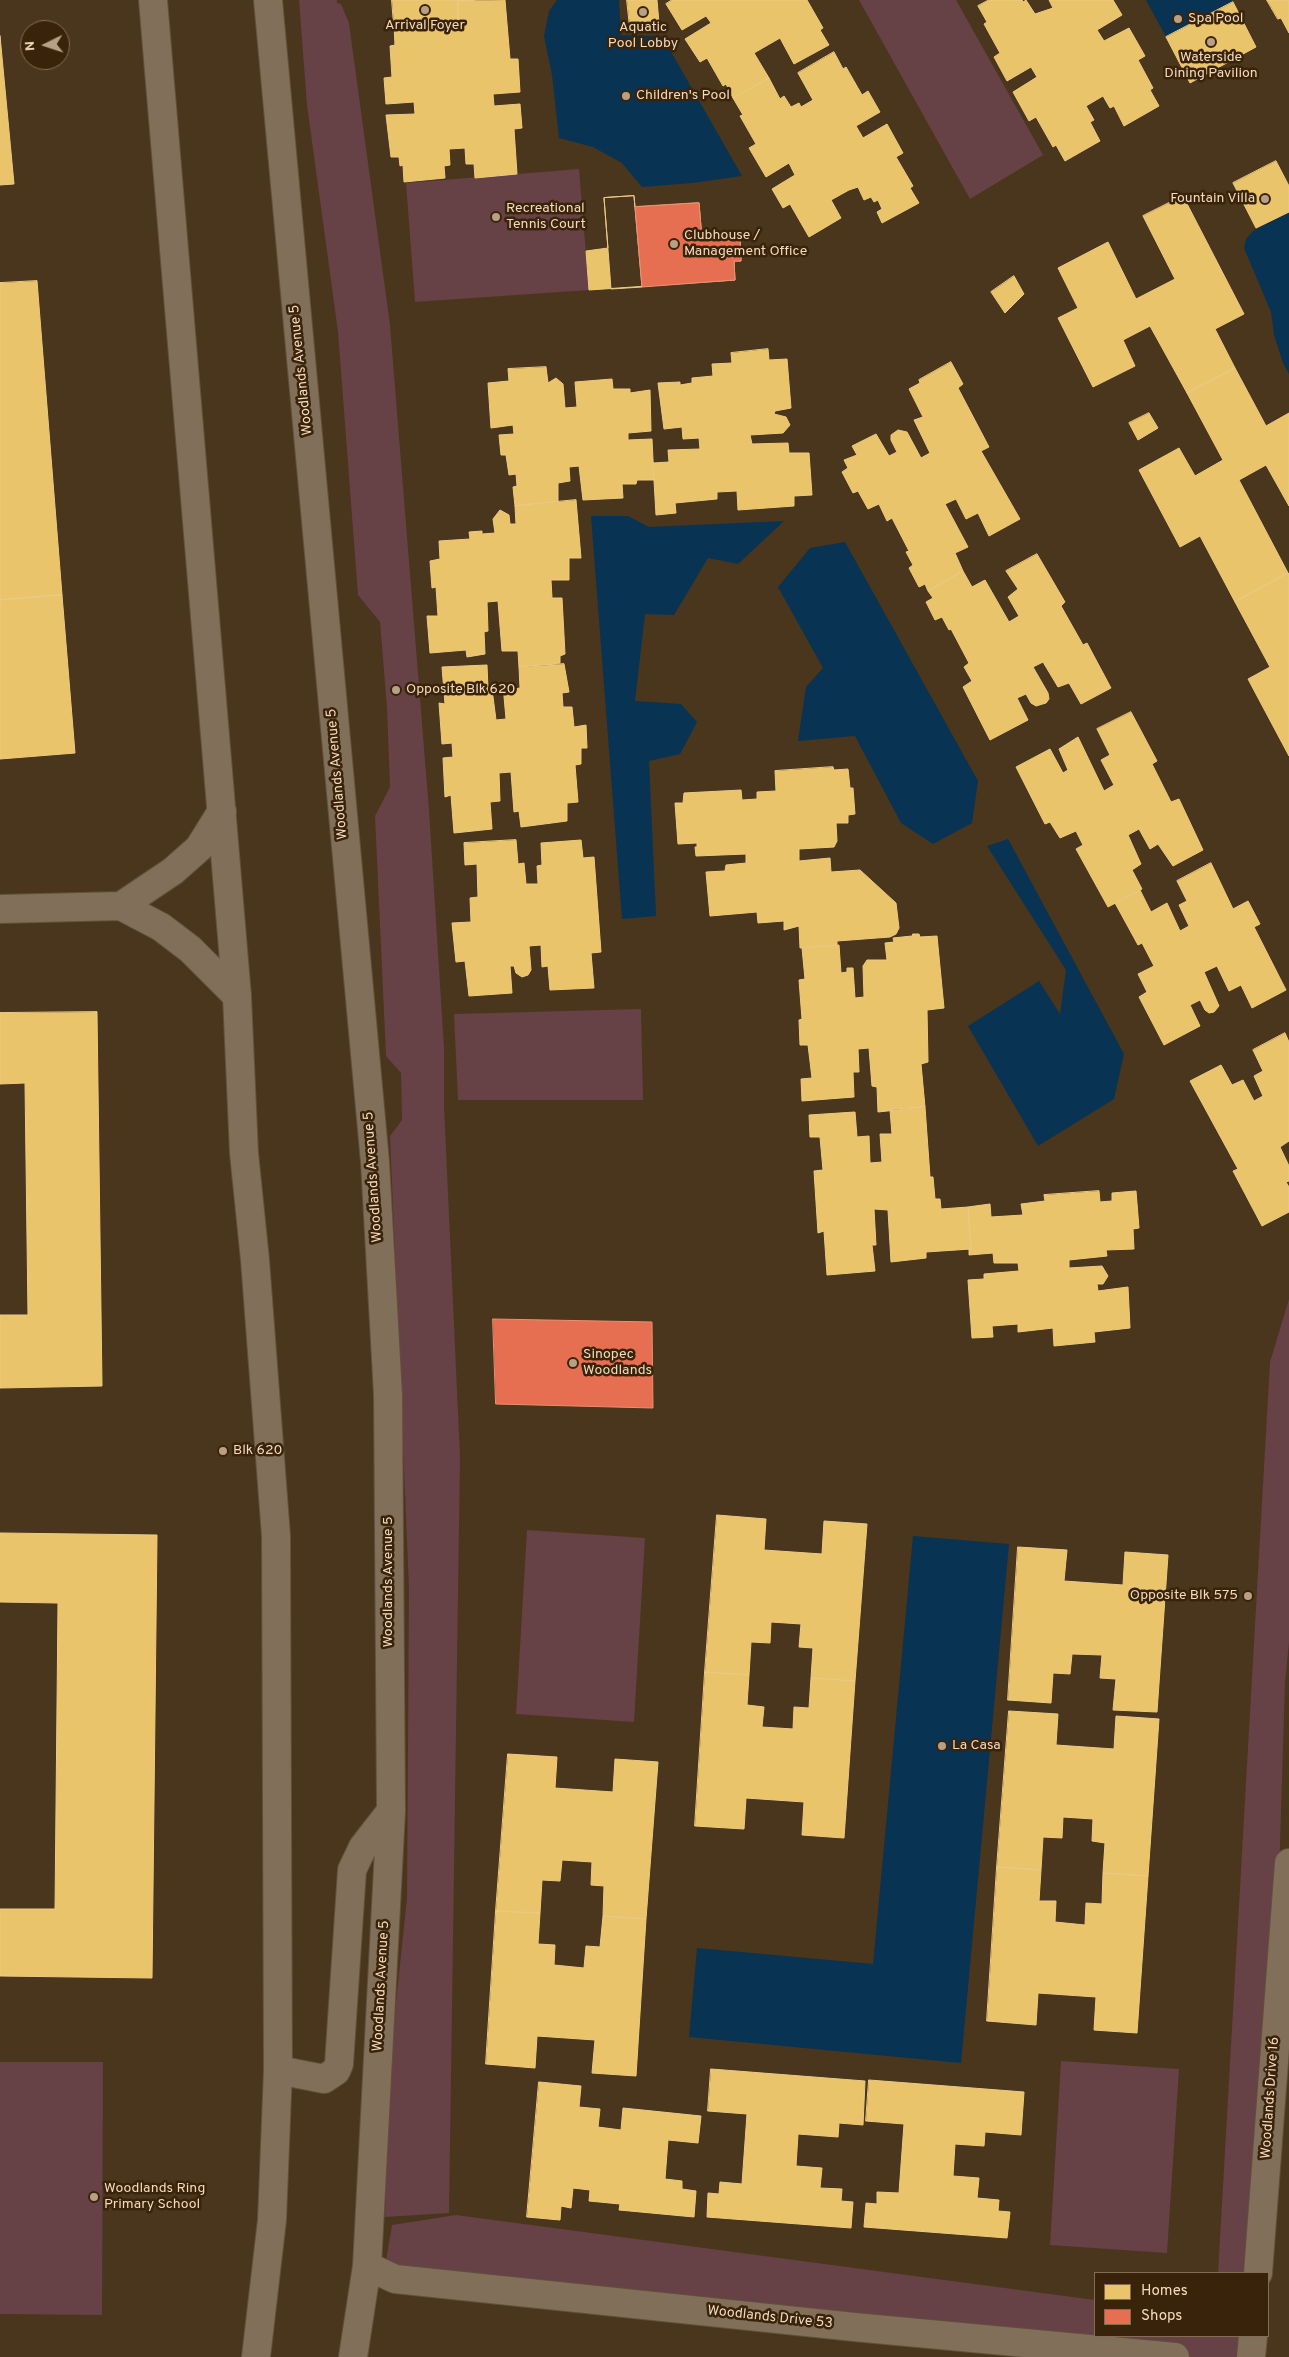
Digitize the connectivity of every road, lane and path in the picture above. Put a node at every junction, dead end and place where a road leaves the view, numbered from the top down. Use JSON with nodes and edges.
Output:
{"nodes":[{"id":1,"x":153,"y":0,"type":"edge"},
{"id":2,"x":268,"y":0,"type":"edge"},
{"id":3,"x":222,"y":811,"type":"junction"},
{"id":4,"x":121,"y":906,"type":"junction"},
{"id":5,"x":0,"y":909,"type":"edge"},
{"id":6,"x":237,"y":996,"type":"junction"},
{"id":7,"x":391,"y":1811,"type":"junction"},
{"id":8,"x":1289,"y":1863,"type":"edge"},
{"id":9,"x":278,"y":2070,"type":"junction"},
{"id":10,"x":367,"y":2266,"type":"junction"},
{"id":11,"x":1258,"y":2272,"type":"edge"},
{"id":12,"x":1253,"y":2337,"type":"edge"},
{"id":13,"x":256,"y":2357,"type":"edge"},
{"id":14,"x":354,"y":2357,"type":"edge"},
{"id":15,"x":1175,"y":2357,"type":"edge"},
{"id":16,"x":1251,"y":2357,"type":"edge"}],
"edges":[{"from":1,"to":3,"type":"main road"},
{"from":2,"to":7,"type":"main road","name":"Woodlands Avenue 5"},
{"from":3,"to":4,"type":"main road"},
{"from":3,"to":6,"type":"main road"},
{"from":4,"to":5,"type":"main road"},
{"from":4,"to":6,"type":"main road"},
{"from":6,"to":9,"type":"main road"},
{"from":7,"to":9,"type":"main road"},
{"from":7,"to":10,"type":"main road","name":"Woodlands Avenue 5"},
{"from":8,"to":11,"type":"main road","name":"Woodlands Drive 16"},
{"from":9,"to":13,"type":"main road"},
{"from":10,"to":14,"type":"main road","name":"Woodlands Avenue 5"},
{"from":10,"to":15,"type":"main road","name":"Woodlands Drive 53"},
{"from":12,"to":16,"type":"main road"}]}
